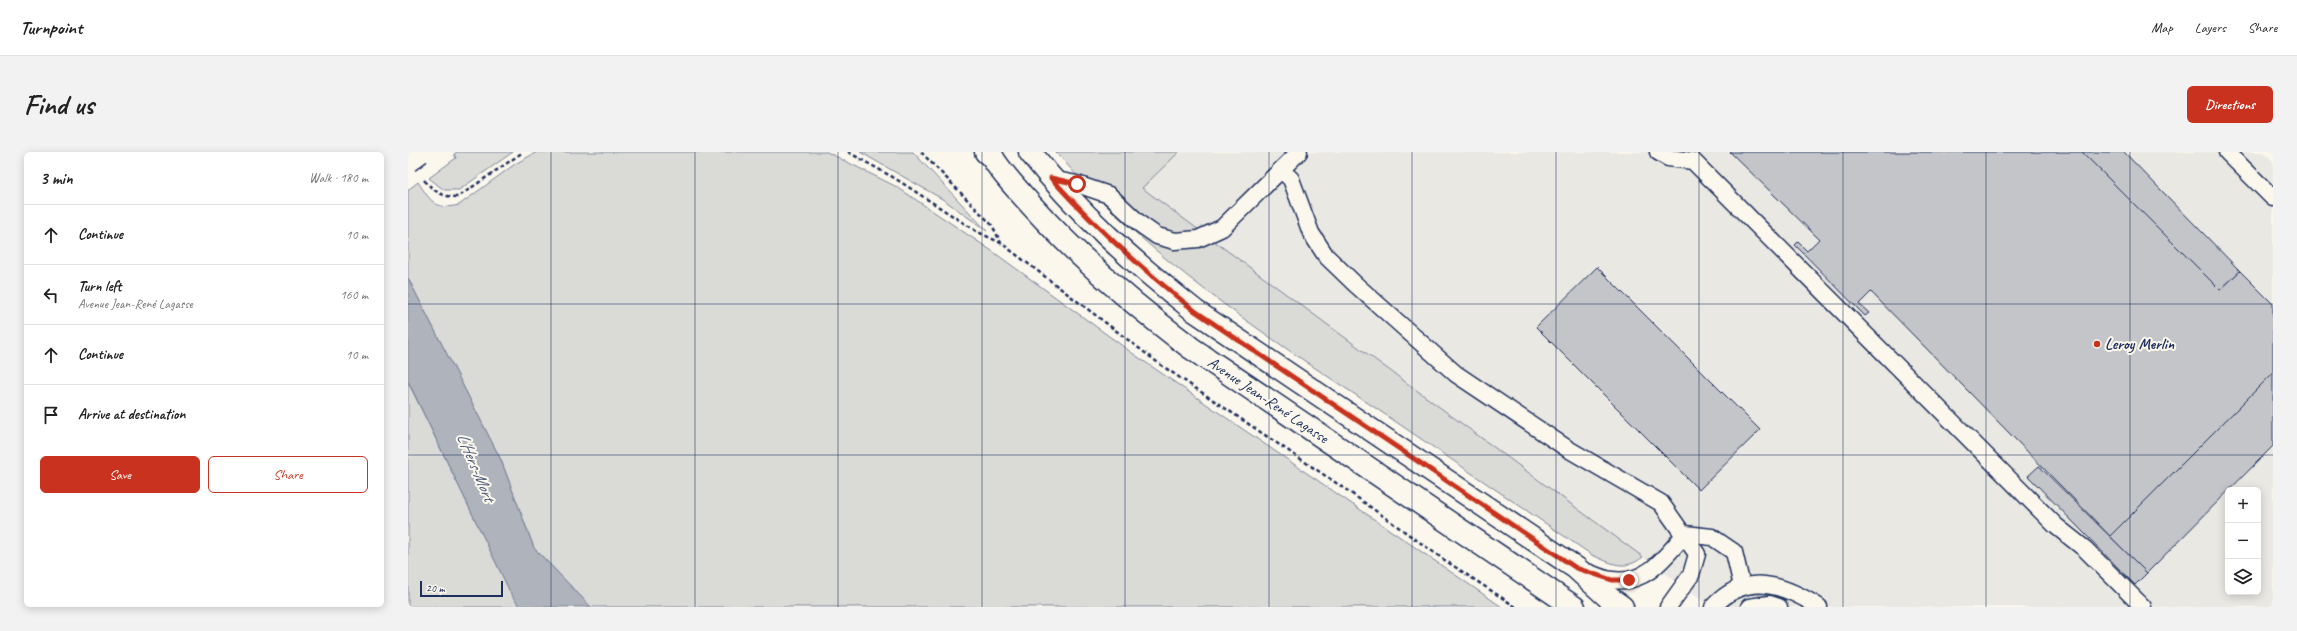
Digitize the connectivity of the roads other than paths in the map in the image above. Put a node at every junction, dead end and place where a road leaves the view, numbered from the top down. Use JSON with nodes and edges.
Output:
{"nodes":[{"id":1,"x":420,"y":152,"type":"edge"},
{"id":2,"x":1030,"y":152,"type":"edge"},
{"id":3,"x":1299,"y":152,"type":"edge"},
{"id":4,"x":1658,"y":152,"type":"edge"},
{"id":5,"x":2227,"y":152,"type":"edge"},
{"id":6,"x":989,"y":154,"type":"edge"},
{"id":7,"x":415,"y":168,"type":"edge"},
{"id":8,"x":1281,"y":170,"type":"junction"},
{"id":9,"x":1051,"y":178,"type":"junction"},
{"id":10,"x":2273,"y":198,"type":"edge"},
{"id":11,"x":1685,"y":534,"type":"junction"},
{"id":12,"x":1576,"y":568,"type":"junction"},
{"id":13,"x":1742,"y":586,"type":"junction"},
{"id":14,"x":1574,"y":607,"type":"edge"},
{"id":15,"x":1622,"y":607,"type":"edge"},
{"id":16,"x":1668,"y":607,"type":"edge"},
{"id":17,"x":1713,"y":607,"type":"edge"},
{"id":18,"x":1749,"y":607,"type":"edge"},
{"id":19,"x":1779,"y":607,"type":"edge"},
{"id":20,"x":1819,"y":607,"type":"edge"},
{"id":21,"x":2143,"y":607,"type":"edge"}],
"edges":[{"from":1,"to":7,"type":"street","bridge":true},
{"from":2,"to":9,"type":"street","name":"Avenue Jean-René Lagasse"},
{"from":3,"to":8,"type":"lane"},
{"from":4,"to":21,"type":"lane"},
{"from":5,"to":10,"type":"lane"},
{"from":6,"to":14,"type":"street","name":"Avenue Jean-René Lagasse"},
{"from":8,"to":9,"type":"lane"},
{"from":8,"to":11,"type":"lane"},
{"from":9,"to":12,"type":"street","name":"Avenue Jean-René Lagasse"},
{"from":11,"to":12,"type":"lane"},
{"from":11,"to":13,"type":"lane"},
{"from":11,"to":16,"type":"lane"},
{"from":12,"to":15,"type":"street","name":"Avenue Jean-René Lagasse"},
{"from":13,"to":17,"type":"lane"},
{"from":13,"to":20,"type":"lane"},
{"from":18,"to":19,"type":"lane"}]}
